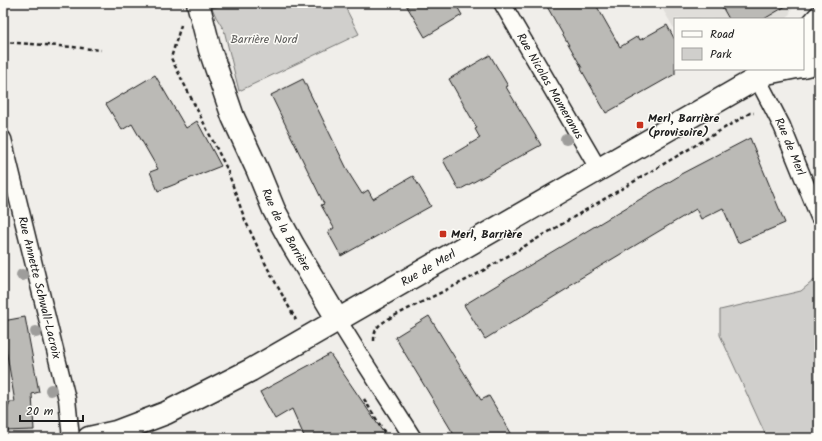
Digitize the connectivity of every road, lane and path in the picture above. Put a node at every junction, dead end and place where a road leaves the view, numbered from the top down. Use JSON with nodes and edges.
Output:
{"nodes":[{"id":1,"x":198,"y":3,"type":"edge"},
{"id":2,"x":502,"y":3,"type":"edge"},
{"id":3,"x":819,"y":17,"type":"edge"},
{"id":4,"x":182,"y":21,"type":"dead end"},
{"id":5,"x":804,"y":34,"type":"edge"},
{"id":6,"x":3,"y":42,"type":"edge"},
{"id":7,"x":819,"y":42,"type":"edge"},
{"id":8,"x":101,"y":50,"type":"dead end"},
{"id":9,"x":804,"y":50,"type":"edge"},
{"id":10,"x":819,"y":65,"type":"edge"},
{"id":11,"x":804,"y":69,"type":"edge"},
{"id":12,"x":790,"y":70,"type":"edge"},
{"id":13,"x":766,"y":72,"type":"edge"},
{"id":14,"x":758,"y":113,"type":"dead end"},
{"id":15,"x":3,"y":139,"type":"edge"},
{"id":16,"x":599,"y":170,"type":"junction"},
{"id":17,"x":819,"y":217,"type":"edge"},
{"id":18,"x":338,"y":320,"type":"junction"},
{"id":19,"x":306,"y":338,"type":"junction"},
{"id":20,"x":376,"y":346,"type":"dead end"},
{"id":21,"x":360,"y":393,"type":"dead end"},
{"id":22,"x":71,"y":438,"type":"edge"},
{"id":23,"x":90,"y":438,"type":"edge"},
{"id":24,"x":388,"y":438,"type":"edge"},
{"id":25,"x":413,"y":438,"type":"edge"}],
"edges":[{"from":1,"to":18,"type":"main road","name":"Rue de la Barrière"},
{"from":2,"to":16,"type":"street","name":"Rue Nicolas Mameranus"},
{"from":3,"to":5,"type":"main road"},
{"from":4,"to":19,"type":"path"},
{"from":6,"to":8,"type":"path"},
{"from":7,"to":9,"type":"main road"},
{"from":10,"to":11,"type":"street","name":"Rue de Merl"},
{"from":12,"to":13,"type":"street","name":"Rue de Merl"},
{"from":13,"to":16,"type":"main road","name":"Rue de Merl"},
{"from":13,"to":17,"type":"street","name":"Rue de Merl"},
{"from":14,"to":20,"type":"path"},
{"from":15,"to":22,"type":"street","name":"Rue Annette Schwall-Lacroix"},
{"from":16,"to":18,"type":"main road","name":"Rue de Merl"},
{"from":18,"to":19,"type":"main road","name":"Rue de Merl"},
{"from":18,"to":25,"type":"street","name":"Rue de la Barrière"},
{"from":19,"to":23,"type":"main road","name":"Rue de Merl"},
{"from":21,"to":24,"type":"path"}]}
